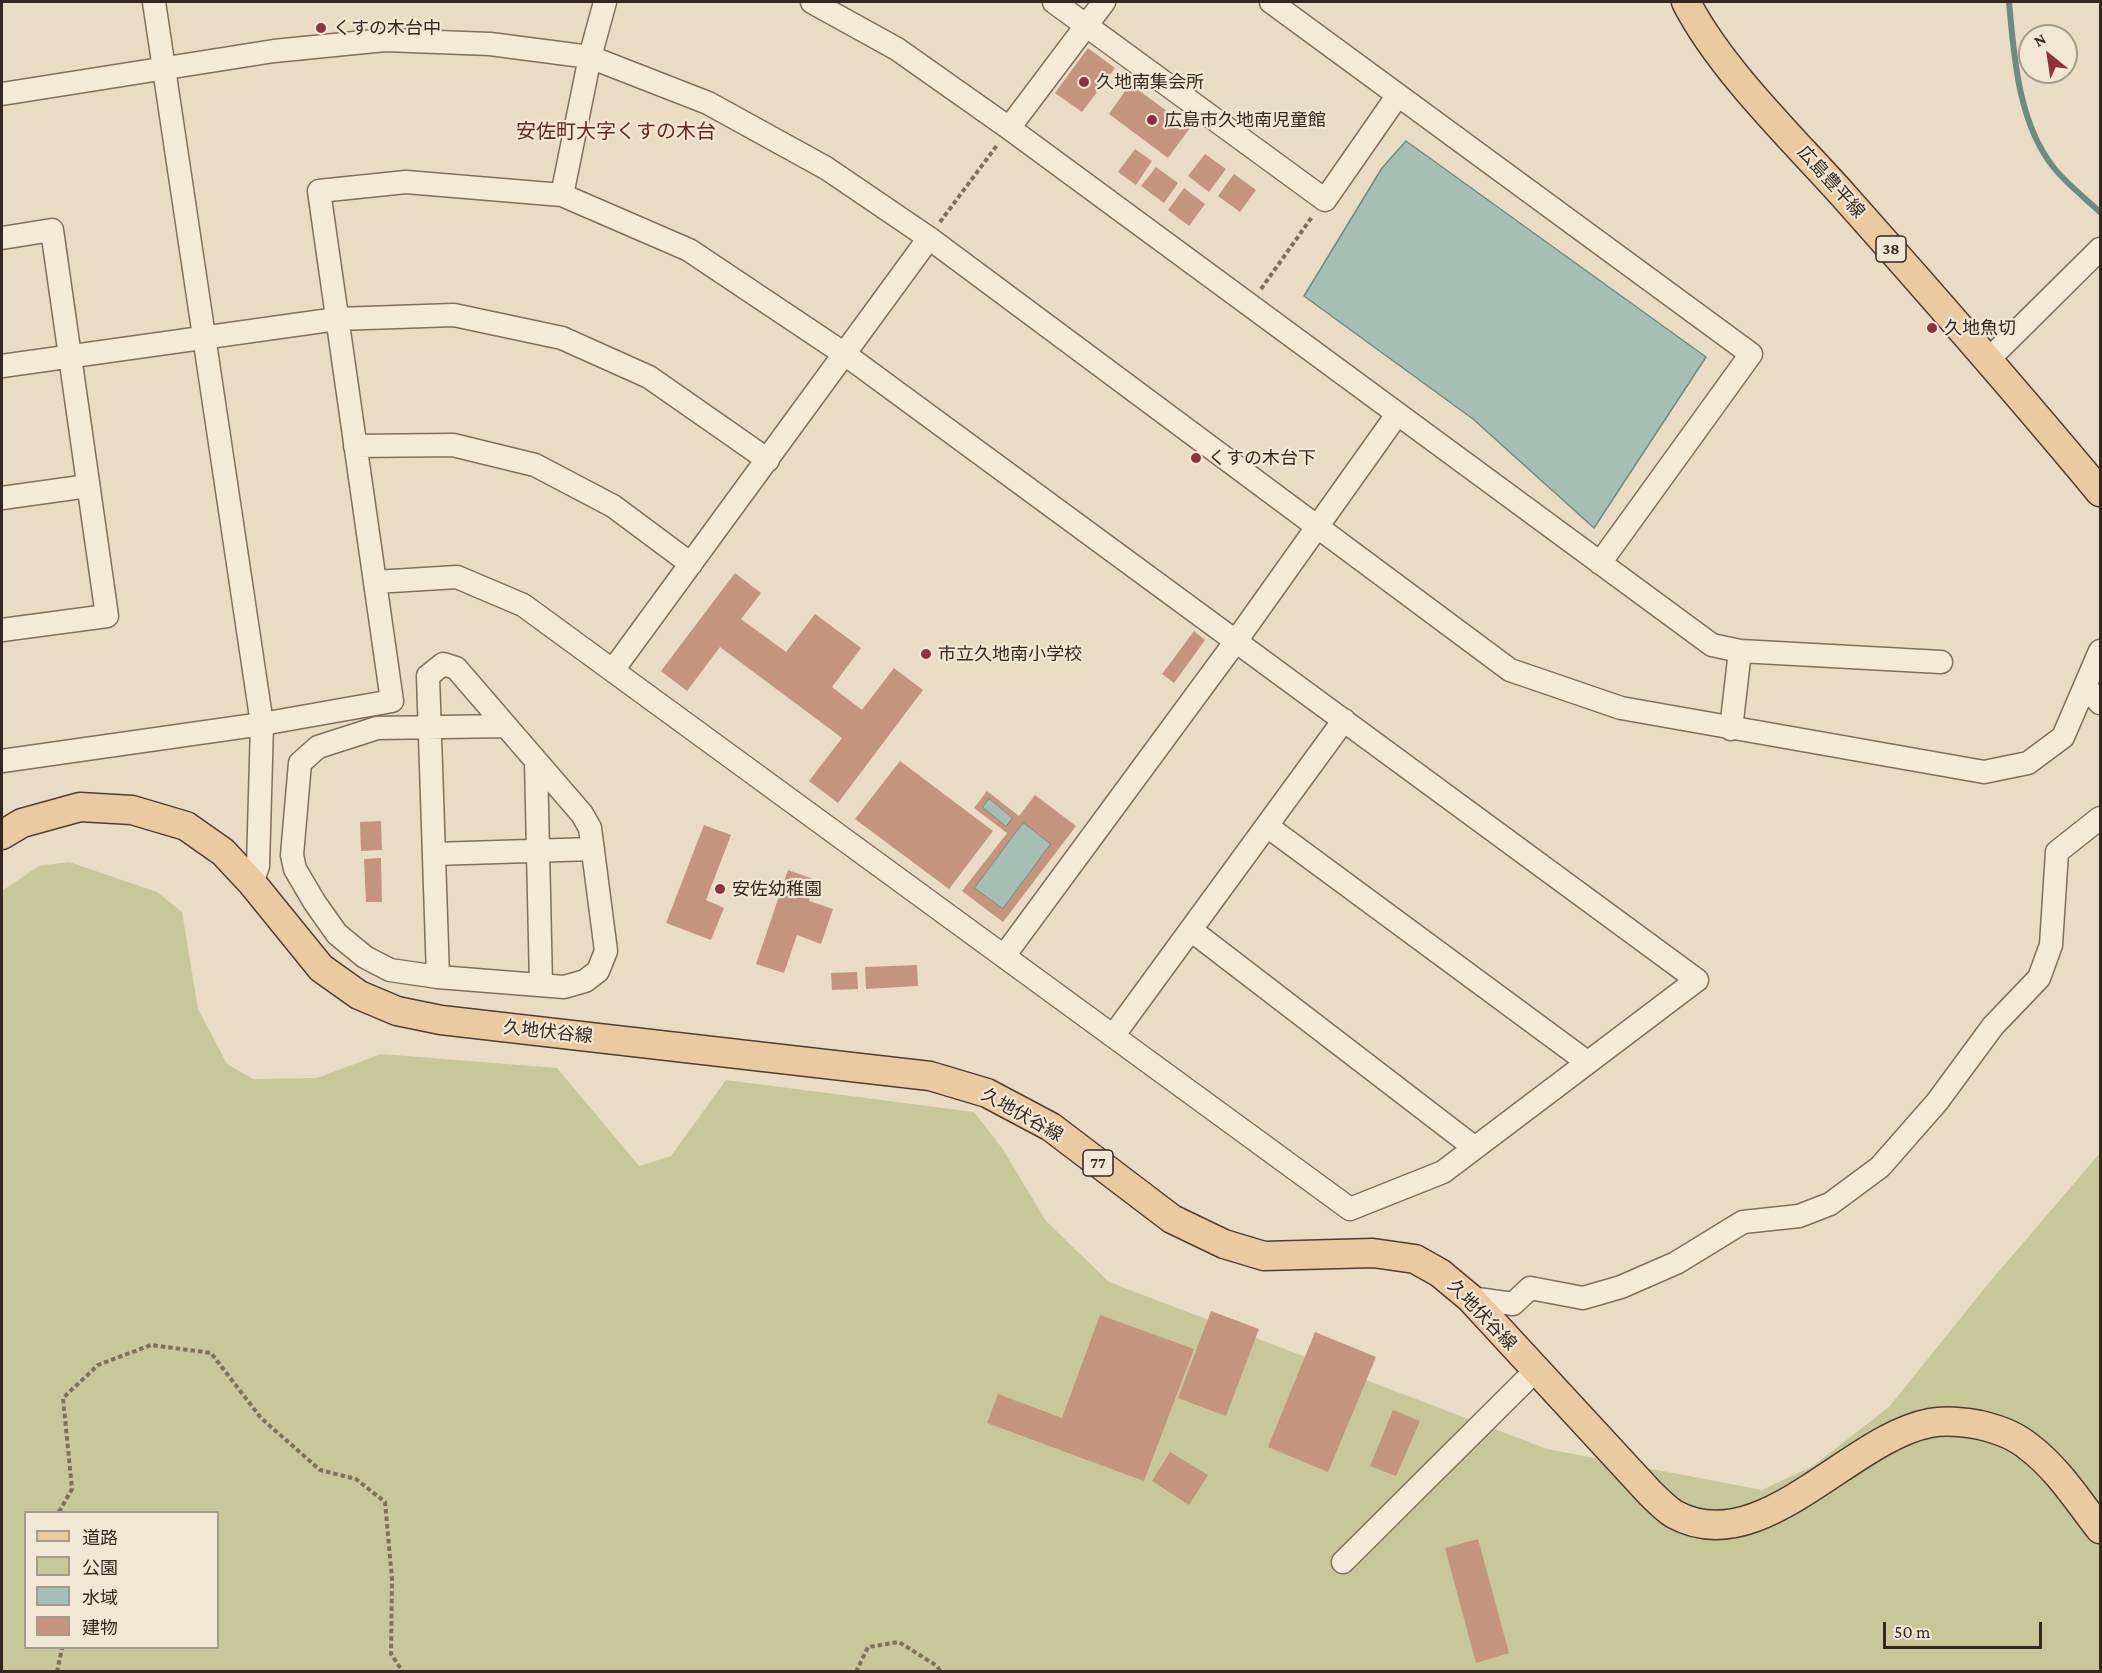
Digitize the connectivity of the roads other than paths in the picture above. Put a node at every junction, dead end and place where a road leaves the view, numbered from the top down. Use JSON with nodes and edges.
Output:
{"nodes":[{"id":1,"x":154,"y":2,"type":"edge"},
{"id":2,"x":605,"y":2,"type":"edge"},
{"id":3,"x":812,"y":2,"type":"edge"},
{"id":4,"x":1054,"y":2,"type":"edge"},
{"id":5,"x":1104,"y":2,"type":"edge"},
{"id":6,"x":1271,"y":2,"type":"edge"},
{"id":7,"x":1686,"y":2,"type":"edge"},
{"id":8,"x":1086,"y":26,"type":"junction"},
{"id":9,"x":590,"y":57,"type":"junction"},
{"id":10,"x":163,"y":70,"type":"junction"},
{"id":11,"x":2,"y":94,"type":"edge"},
{"id":12,"x":1398,"y":95,"type":"junction"},
{"id":13,"x":1005,"y":134,"type":"junction"},
{"id":14,"x":562,"y":195,"type":"junction"},
{"id":15,"x":933,"y":232,"type":"junction"},
{"id":16,"x":2,"y":238,"type":"edge"},
{"id":17,"x":2100,"y":249,"type":"edge"},
{"id":18,"x":337,"y":319,"type":"junction"},
{"id":19,"x":203,"y":337,"type":"junction"},
{"id":20,"x":846,"y":355,"type":"junction"},
{"id":21,"x":70,"y":357,"type":"junction"},
{"id":22,"x":1989,"y":359,"type":"junction"},
{"id":23,"x":2,"y":366,"type":"edge"},
{"id":24,"x":1396,"y":416,"type":"junction"},
{"id":25,"x":355,"y":446,"type":"junction"},
{"id":26,"x":768,"y":460,"type":"junction"},
{"id":27,"x":88,"y":486,"type":"junction"},
{"id":28,"x":2100,"y":492,"type":"edge"},
{"id":29,"x":2,"y":498,"type":"edge"},
{"id":30,"x":1317,"y":528,"type":"junction"},
{"id":31,"x":1600,"y":563,"type":"junction"},
{"id":32,"x":691,"y":564,"type":"junction"},
{"id":33,"x":375,"y":582,"type":"junction"},
{"id":34,"x":2,"y":630,"type":"edge"},
{"id":35,"x":1236,"y":641,"type":"junction"},
{"id":36,"x":1740,"y":651,"type":"junction"},
{"id":37,"x":2100,"y":651,"type":"edge"},
{"id":38,"x":1941,"y":662,"type":"dead end"},
{"id":39,"x":613,"y":670,"type":"junction"},
{"id":40,"x":2093,"y":695,"type":"edge"},
{"id":41,"x":1344,"y":720,"type":"junction"},
{"id":42,"x":262,"y":724,"type":"junction"},
{"id":43,"x":506,"y":726,"type":"junction"},
{"id":44,"x":430,"y":728,"type":"junction"},
{"id":45,"x":1731,"y":729,"type":"junction"},
{"id":46,"x":2,"y":761,"type":"edge"},
{"id":47,"x":536,"y":761,"type":"junction"},
{"id":48,"x":2100,"y":818,"type":"edge"},
{"id":49,"x":1267,"y":826,"type":"junction"},
{"id":50,"x":2,"y":836,"type":"edge"},
{"id":51,"x":593,"y":849,"type":"junction"},
{"id":52,"x":538,"y":850,"type":"junction"},
{"id":53,"x":434,"y":854,"type":"junction"},
{"id":54,"x":252,"y":883,"type":"junction"},
{"id":55,"x":1191,"y":930,"type":"junction"},
{"id":56,"x":1004,"y":956,"type":"junction"},
{"id":57,"x":438,"y":977,"type":"junction"},
{"id":58,"x":541,"y":985,"type":"junction"},
{"id":59,"x":1113,"y":1036,"type":"junction"},
{"id":60,"x":1587,"y":1062,"type":"junction"},
{"id":61,"x":1475,"y":1148,"type":"junction"},
{"id":62,"x":1470,"y":1298,"type":"junction"},
{"id":63,"x":1535,"y":1371,"type":"junction"},
{"id":64,"x":2100,"y":1529,"type":"edge"},
{"id":65,"x":1343,"y":1562,"type":"dead end"}],
"edges":[{"from":1,"to":10,"type":"street"},
{"from":2,"to":9,"type":"street"},
{"from":3,"to":13,"type":"street"},
{"from":4,"to":8,"type":"street"},
{"from":5,"to":8,"type":"street"},
{"from":6,"to":12,"type":"street"},
{"from":7,"to":22,"type":"main road","name":"広島豊平線","number":"38"},
{"from":8,"to":12,"type":"street"},
{"from":8,"to":13,"type":"street"},
{"from":9,"to":10,"type":"street"},
{"from":9,"to":14,"type":"street"},
{"from":9,"to":15,"type":"street"},
{"from":10,"to":11,"type":"street"},
{"from":10,"to":19,"type":"street"},
{"from":12,"to":31,"type":"street"},
{"from":13,"to":24,"type":"street"},
{"from":14,"to":18,"type":"street"},
{"from":14,"to":20,"type":"street"},
{"from":15,"to":20,"type":"street"},
{"from":15,"to":30,"type":"street"},
{"from":16,"to":21,"type":"street"},
{"from":17,"to":22,"type":"street"},
{"from":18,"to":19,"type":"street"},
{"from":18,"to":25,"type":"street"},
{"from":18,"to":26,"type":"street"},
{"from":19,"to":21,"type":"street"},
{"from":19,"to":42,"type":"street"},
{"from":20,"to":26,"type":"street"},
{"from":20,"to":35,"type":"street"},
{"from":21,"to":23,"type":"street"},
{"from":21,"to":27,"type":"street"},
{"from":22,"to":28,"type":"main road","name":"広島豊平線","number":"38"},
{"from":24,"to":30,"type":"street"},
{"from":24,"to":31,"type":"street"},
{"from":25,"to":32,"type":"street"},
{"from":25,"to":33,"type":"street"},
{"from":26,"to":32,"type":"street"},
{"from":27,"to":29,"type":"street"},
{"from":27,"to":34,"type":"street"},
{"from":30,"to":35,"type":"street"},
{"from":30,"to":45,"type":"street"},
{"from":31,"to":36,"type":"street"},
{"from":32,"to":39,"type":"street"},
{"from":33,"to":39,"type":"street"},
{"from":33,"to":42,"type":"street"},
{"from":35,"to":41,"type":"street"},
{"from":35,"to":56,"type":"street"},
{"from":36,"to":38,"type":"street"},
{"from":36,"to":45,"type":"street"},
{"from":37,"to":40,"type":"street"},
{"from":39,"to":56,"type":"street"},
{"from":40,"to":45,"type":"street"},
{"from":41,"to":49,"type":"street"},
{"from":41,"to":60,"type":"street"},
{"from":42,"to":46,"type":"street"},
{"from":42,"to":54,"type":"street"},
{"from":43,"to":44,"type":"street"},
{"from":43,"to":44,"type":"street"},
{"from":43,"to":47,"type":"street"},
{"from":44,"to":53,"type":"street"},
{"from":44,"to":57,"type":"street"},
{"from":47,"to":51,"type":"street"},
{"from":47,"to":52,"type":"street"},
{"from":48,"to":62,"type":"street"},
{"from":49,"to":55,"type":"street"},
{"from":49,"to":60,"type":"street"},
{"from":50,"to":54,"type":"main road","name":"久地伏谷線","number":"77"},
{"from":51,"to":52,"type":"street"},
{"from":51,"to":58,"type":"street"},
{"from":52,"to":53,"type":"street"},
{"from":52,"to":58,"type":"street"},
{"from":53,"to":57,"type":"street"},
{"from":54,"to":62,"type":"main road","name":"久地伏谷線","number":"77"},
{"from":55,"to":59,"type":"street"},
{"from":55,"to":61,"type":"street"},
{"from":56,"to":59,"type":"street"},
{"from":57,"to":58,"type":"street"},
{"from":59,"to":61,"type":"street"},
{"from":60,"to":61,"type":"street"},
{"from":62,"to":63,"type":"main road","name":"久地伏谷線","number":"77"},
{"from":63,"to":64,"type":"main road","name":"久地伏谷線","number":"77"},
{"from":63,"to":65,"type":"street"}]}
